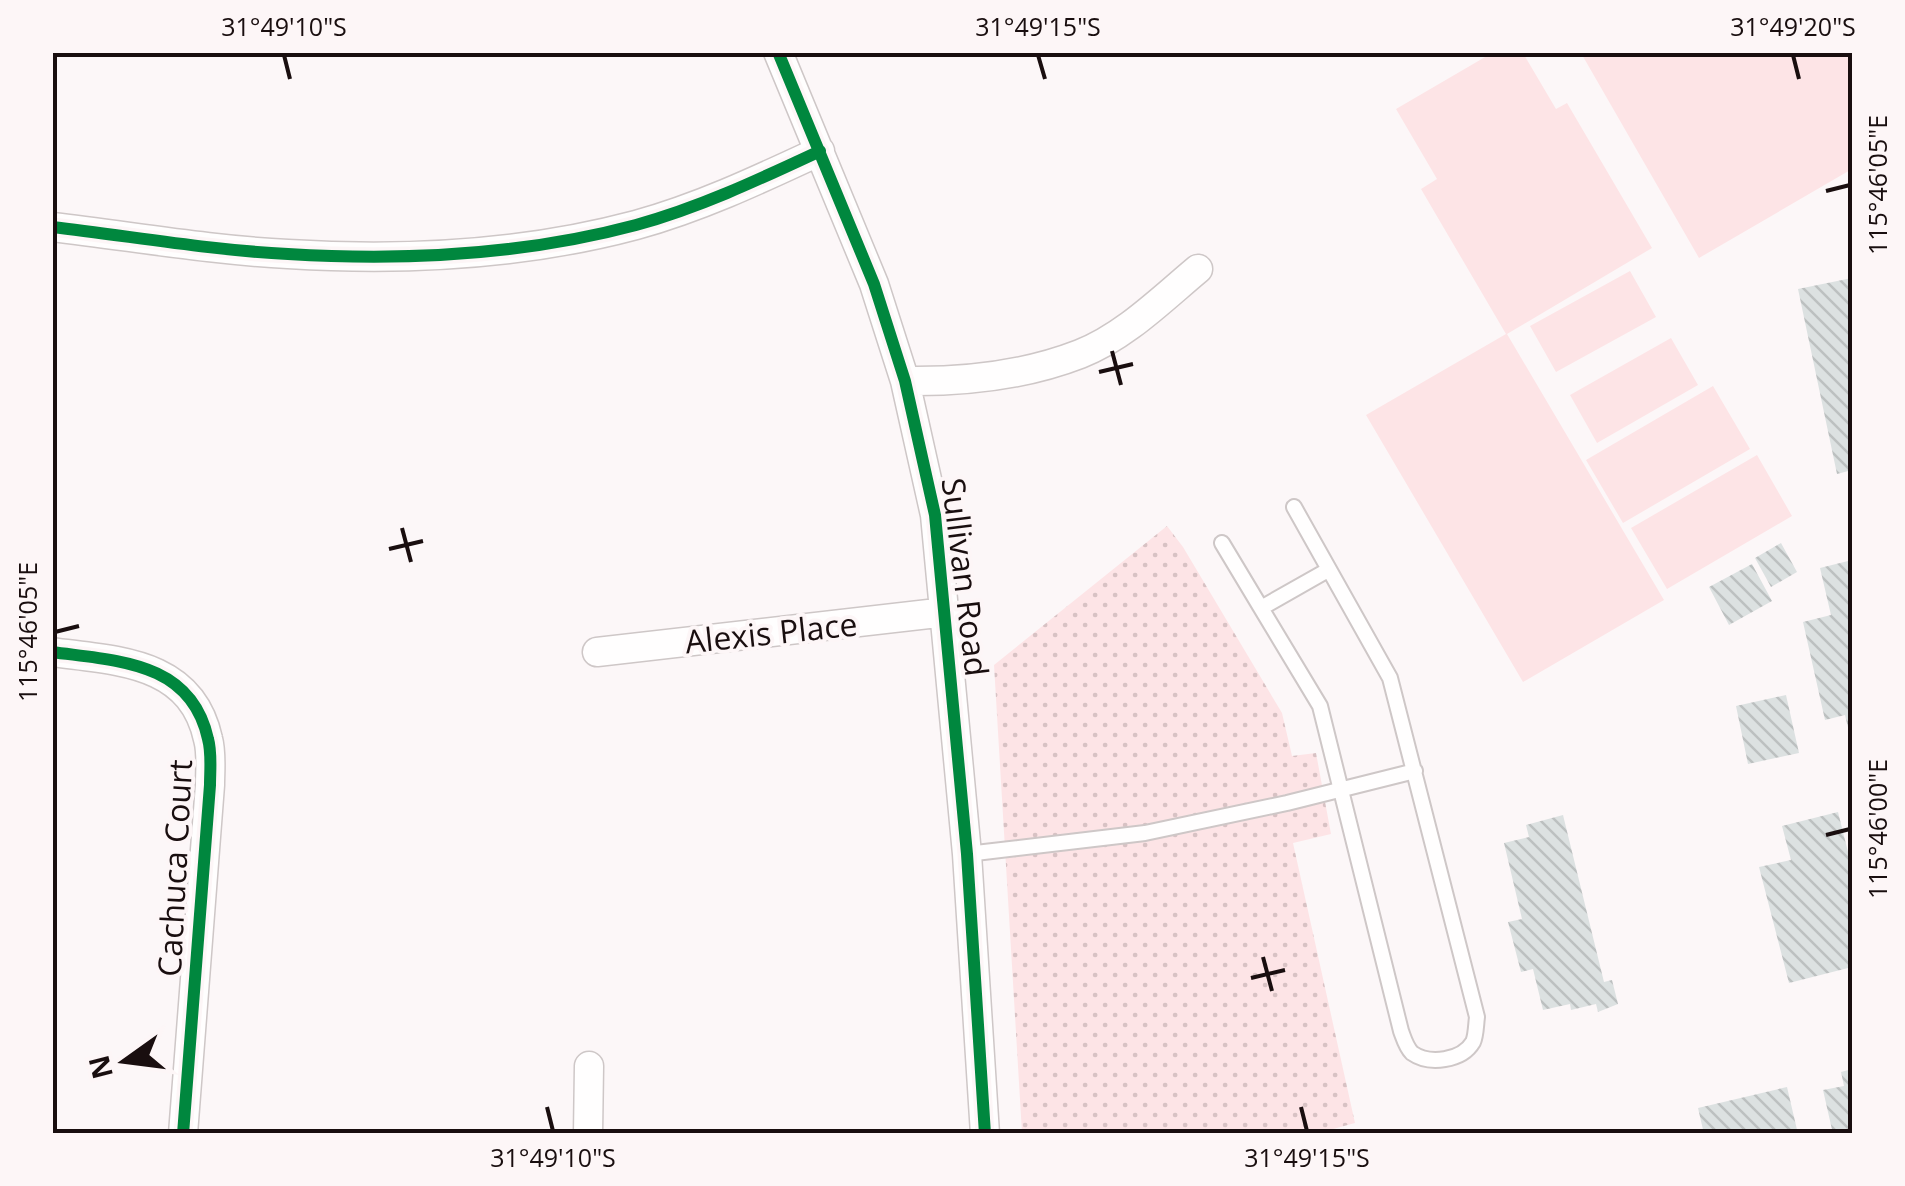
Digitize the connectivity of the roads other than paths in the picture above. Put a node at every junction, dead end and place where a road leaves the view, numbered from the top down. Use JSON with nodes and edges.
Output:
{"nodes":[{"id":1,"x":778,"y":52,"type":"edge"},
{"id":2,"x":820,"y":151,"type":"junction"},
{"id":3,"x":52,"y":227,"type":"edge"},
{"id":4,"x":1198,"y":269,"type":"dead end"},
{"id":5,"x":905,"y":381,"type":"junction"},
{"id":6,"x":1294,"y":507,"type":"dead end"},
{"id":7,"x":1222,"y":543,"type":"dead end"},
{"id":8,"x":1328,"y":570,"type":"junction"},
{"id":9,"x":1261,"y":608,"type":"junction"},
{"id":10,"x":946,"y":612,"type":"junction"},
{"id":11,"x":52,"y":652,"type":"edge"},
{"id":12,"x":597,"y":652,"type":"dead end"},
{"id":13,"x":1415,"y":771,"type":"junction"},
{"id":14,"x":1341,"y":789,"type":"junction"},
{"id":15,"x":967,"y":854,"type":"junction"},
{"id":16,"x":589,"y":1066,"type":"dead end"},
{"id":17,"x":183,"y":1134,"type":"edge"},
{"id":18,"x":588,"y":1134,"type":"edge"},
{"id":19,"x":985,"y":1134,"type":"edge"}],
"edges":[{"from":1,"to":2,"type":"street","name":"Sullivan Road"},
{"from":2,"to":3,"type":"street"},
{"from":2,"to":5,"type":"street","name":"Sullivan Road"},
{"from":4,"to":5,"type":"street"},
{"from":5,"to":10,"type":"street","name":"Sullivan Road"},
{"from":6,"to":8,"type":"lane"},
{"from":7,"to":9,"type":"lane"},
{"from":8,"to":9,"type":"lane"},
{"from":8,"to":13,"type":"lane"},
{"from":9,"to":14,"type":"lane"},
{"from":10,"to":12,"type":"street","name":"Alexis Place"},
{"from":10,"to":15,"type":"street","name":"Sullivan Road"},
{"from":11,"to":17,"type":"street","name":"Cachuca Court"},
{"from":13,"to":14,"type":"lane"},
{"from":13,"to":14,"type":"lane"},
{"from":14,"to":15,"type":"lane"},
{"from":15,"to":19,"type":"street","name":"Sullivan Road"},
{"from":16,"to":18,"type":"street"}]}
